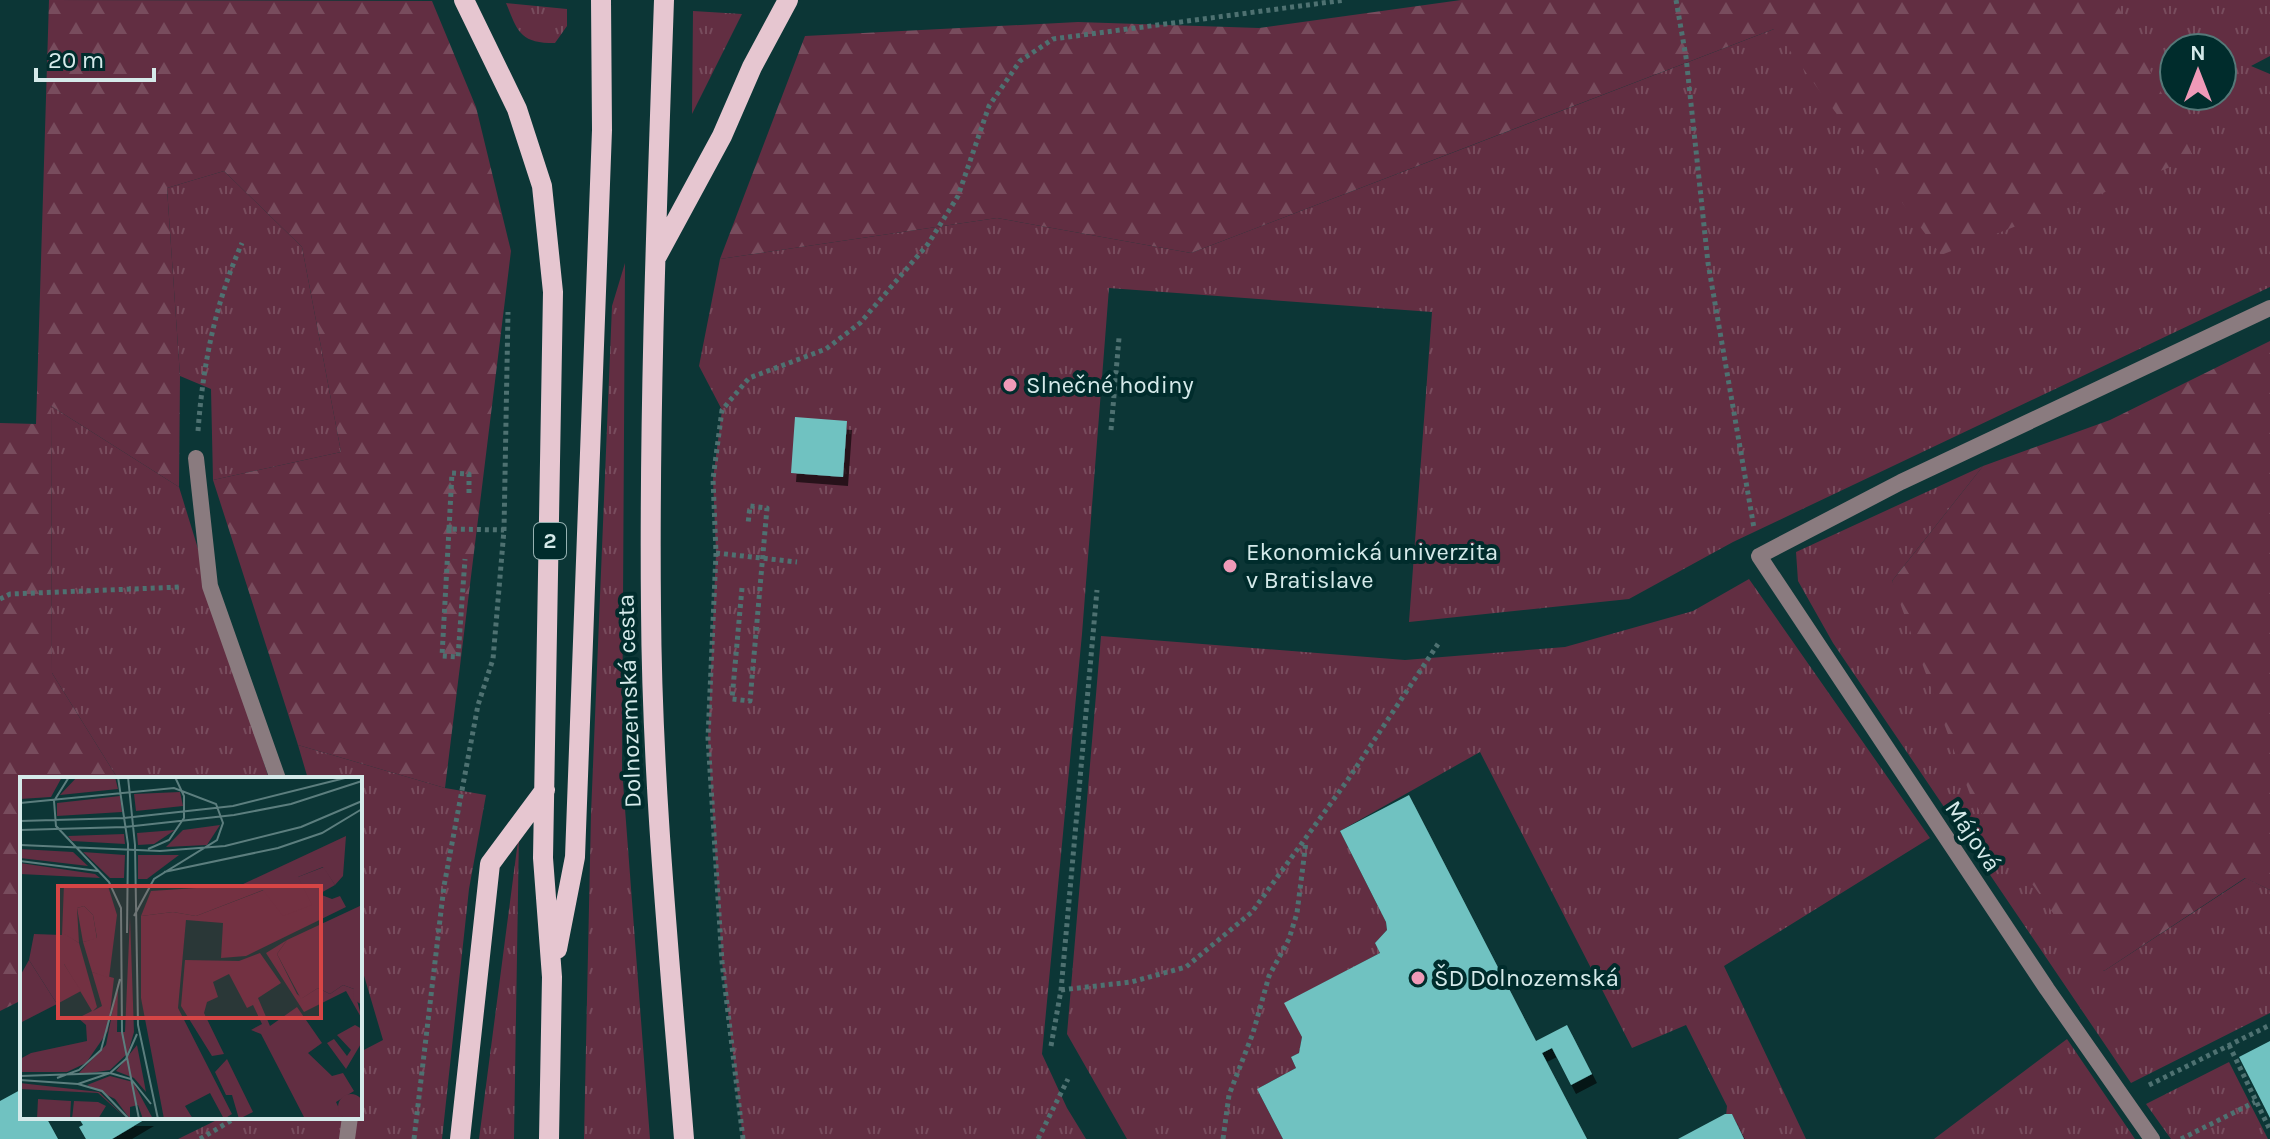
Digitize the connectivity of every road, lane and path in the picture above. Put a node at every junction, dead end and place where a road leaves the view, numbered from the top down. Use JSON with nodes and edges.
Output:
{"nodes":[{"id":1,"x":464,"y":0,"type":"edge"},
{"id":2,"x":601,"y":0,"type":"edge"},
{"id":3,"x":664,"y":0,"type":"edge"},
{"id":4,"x":788,"y":0,"type":"edge"},
{"id":5,"x":1345,"y":0,"type":"edge"},
{"id":6,"x":1676,"y":0,"type":"edge"},
{"id":7,"x":242,"y":243,"type":"dead end"},
{"id":8,"x":655,"y":260,"type":"junction"},
{"id":9,"x":2270,"y":308,"type":"edge"},
{"id":10,"x":508,"y":312,"type":"dead end"},
{"id":11,"x":1119,"y":338,"type":"dead end"},
{"id":12,"x":1111,"y":430,"type":"dead end"},
{"id":13,"x":196,"y":458,"type":"joint"},
{"id":14,"x":469,"y":493,"type":"dead end"},
{"id":15,"x":748,"y":524,"type":"dead end"},
{"id":16,"x":449,"y":529,"type":"junction"},
{"id":17,"x":504,"y":530,"type":"junction"},
{"id":18,"x":716,"y":553,"type":"junction"},
{"id":19,"x":1759,"y":556,"type":"junction"},
{"id":20,"x":763,"y":558,"type":"junction"},
{"id":21,"x":465,"y":559,"type":"dead end"},
{"id":22,"x":797,"y":562,"type":"dead end"},
{"id":23,"x":210,"y":586,"type":"junction"},
{"id":24,"x":742,"y":588,"type":"dead end"},
{"id":25,"x":1097,"y":590,"type":"dead end"},
{"id":26,"x":0,"y":599,"type":"edge"},
{"id":27,"x":1438,"y":644,"type":"dead end"},
{"id":28,"x":277,"y":777,"type":"edge"},
{"id":29,"x":545,"y":790,"type":"junction"},
{"id":30,"x":1307,"y":839,"type":"junction"},
{"id":31,"x":552,"y":977,"type":"junction"},
{"id":32,"x":1061,"y":990,"type":"junction"},
{"id":33,"x":2270,"y":1025,"type":"edge"},
{"id":34,"x":2229,"y":1045,"type":"junction"},
{"id":35,"x":1051,"y":1046,"type":"dead end"},
{"id":36,"x":1068,"y":1079,"type":"dead end"},
{"id":37,"x":2123,"y":1098,"type":"junction"},
{"id":38,"x":2256,"y":1102,"type":"junction"},
{"id":39,"x":234,"y":1119,"type":"edge"},
{"id":40,"x":350,"y":1119,"type":"edge"},
{"id":41,"x":2270,"y":1130,"type":"edge"},
{"id":42,"x":200,"y":1139,"type":"edge"},
{"id":43,"x":347,"y":1139,"type":"edge"},
{"id":44,"x":414,"y":1139,"type":"edge"},
{"id":45,"x":460,"y":1139,"type":"edge"},
{"id":46,"x":549,"y":1139,"type":"edge"},
{"id":47,"x":684,"y":1139,"type":"edge"},
{"id":48,"x":743,"y":1139,"type":"edge"},
{"id":49,"x":1038,"y":1139,"type":"edge"},
{"id":50,"x":1223,"y":1139,"type":"edge"},
{"id":51,"x":2152,"y":1139,"type":"edge"},
{"id":52,"x":2181,"y":1139,"type":"edge"}],
"edges":[{"from":1,"to":29,"type":"main road","number":"2"},
{"from":2,"to":31,"type":"main road"},
{"from":3,"to":8,"type":"main road","name":"Dolnozemská cesta"},
{"from":4,"to":8,"type":"main road"},
{"from":5,"to":18,"type":"path"},
{"from":6,"to":19,"type":"path"},
{"from":7,"to":13,"type":"path"},
{"from":8,"to":47,"type":"main road","name":"Dolnozemská cesta"},
{"from":9,"to":19,"type":"street"},
{"from":10,"to":17,"type":"path"},
{"from":11,"to":12,"type":"path"},
{"from":13,"to":23,"type":"street"},
{"from":14,"to":16,"type":"path"},
{"from":15,"to":20,"type":"path"},
{"from":16,"to":17,"type":"path"},
{"from":16,"to":21,"type":"path"},
{"from":17,"to":44,"type":"path"},
{"from":18,"to":20,"type":"path"},
{"from":18,"to":48,"type":"path"},
{"from":19,"to":37,"type":"street","name":"Májová"},
{"from":20,"to":22,"type":"path"},
{"from":20,"to":24,"type":"path"},
{"from":23,"to":26,"type":"path"},
{"from":23,"to":28,"type":"street"},
{"from":25,"to":32,"type":"path"},
{"from":27,"to":30,"type":"path"},
{"from":29,"to":31,"type":"main road","number":"2"},
{"from":29,"to":45,"type":"main road"},
{"from":30,"to":32,"type":"path"},
{"from":30,"to":50,"type":"path"},
{"from":31,"to":46,"type":"main road","number":"2"},
{"from":32,"to":35,"type":"path"},
{"from":33,"to":34,"type":"path"},
{"from":34,"to":37,"type":"path"},
{"from":34,"to":38,"type":"path"},
{"from":36,"to":49,"type":"path"},
{"from":37,"to":51,"type":"street","name":"Májová"},
{"from":38,"to":41,"type":"path"},
{"from":38,"to":52,"type":"path"},
{"from":39,"to":42,"type":"path"},
{"from":40,"to":43,"type":"street"}]}
